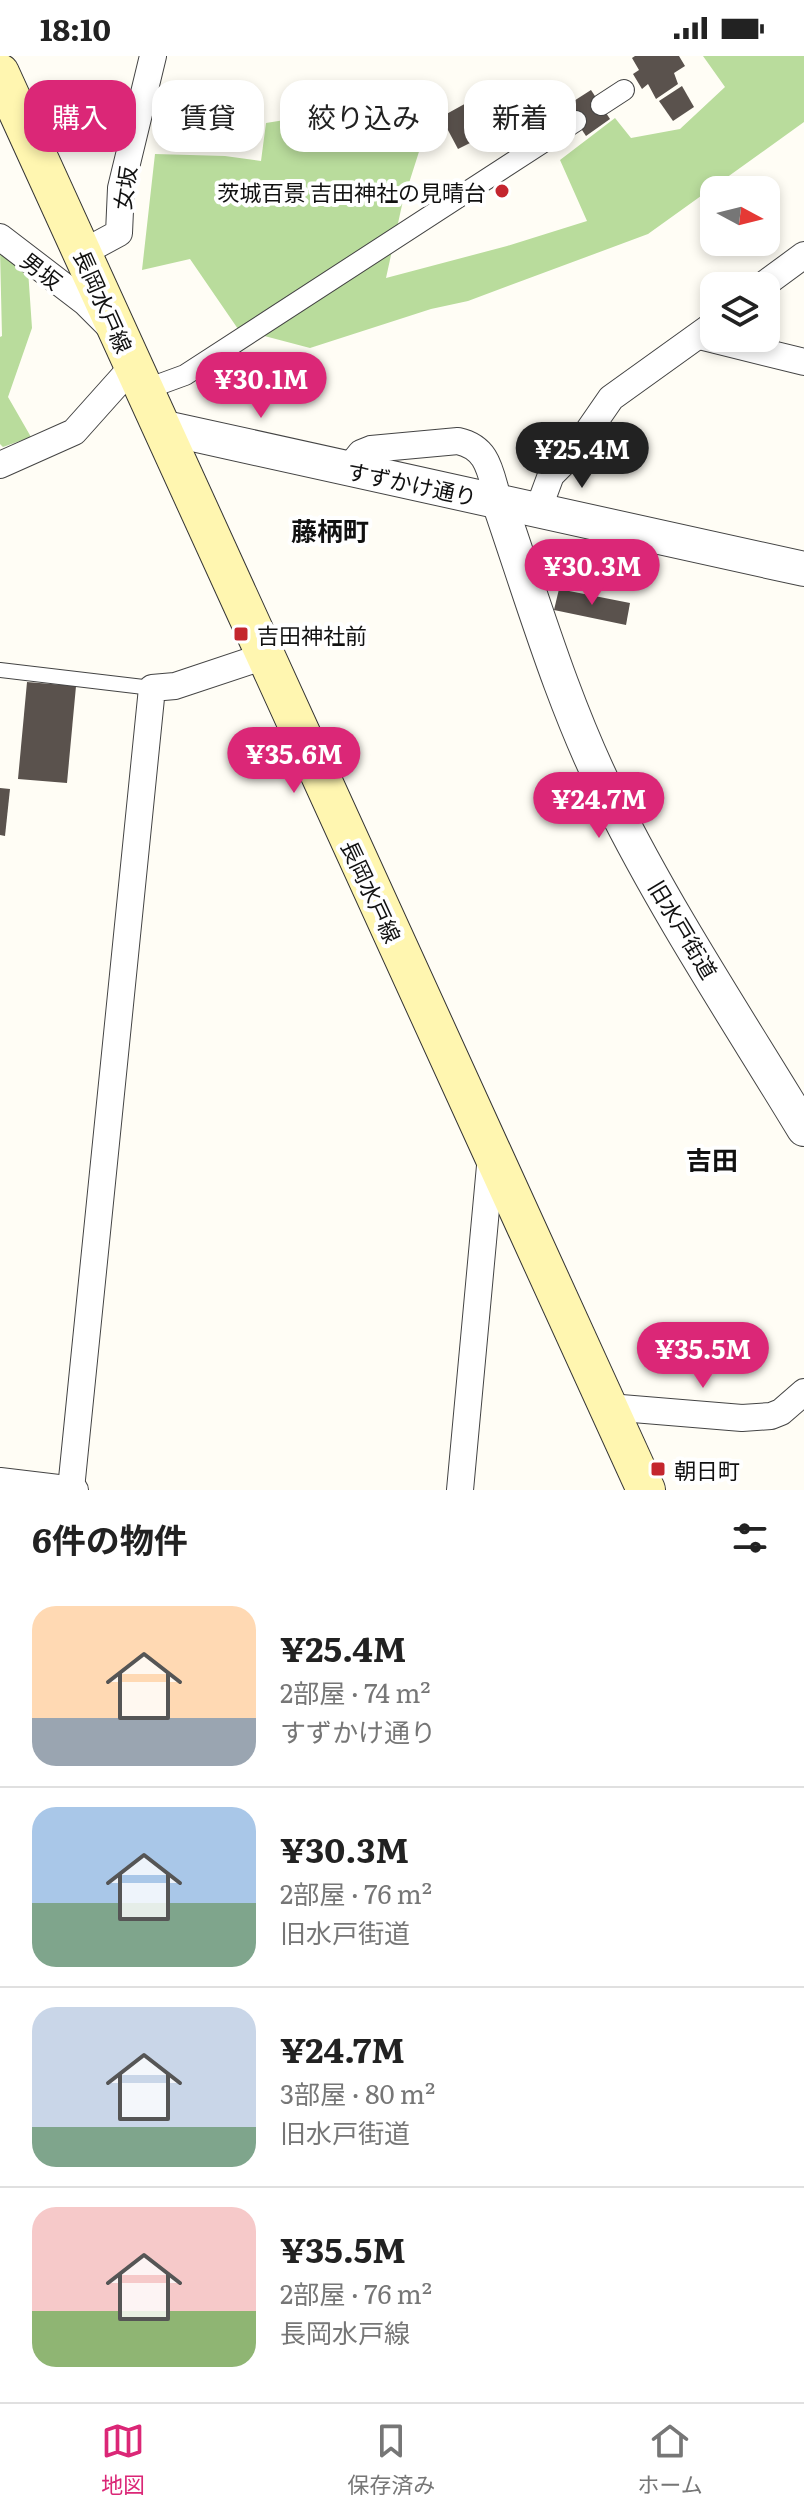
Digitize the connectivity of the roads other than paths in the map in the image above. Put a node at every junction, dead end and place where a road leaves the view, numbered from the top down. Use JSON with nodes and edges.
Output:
{"nodes":[{"id":1,"x":153,"y":56,"type":"edge"},
{"id":2,"x":0,"y":73,"type":"edge"},
{"id":3,"x":624,"y":90,"type":"dead end"},
{"id":4,"x":601,"y":105,"type":"dead end"},
{"id":5,"x":528,"y":152,"type":"edge"},
{"id":6,"x":0,"y":237,"type":"edge"},
{"id":7,"x":82,"y":253,"type":"junction"},
{"id":8,"x":804,"y":255,"type":"edge"},
{"id":9,"x":780,"y":273,"type":"edge"},
{"id":10,"x":700,"y":334,"type":"edge"},
{"id":11,"x":773,"y":352,"type":"edge"},
{"id":12,"x":804,"y":362,"type":"edge"},
{"id":13,"x":132,"y":364,"type":"junction"},
{"id":14,"x":161,"y":427,"type":"junction"},
{"id":15,"x":0,"y":465,"type":"edge"},
{"id":16,"x":348,"y":469,"type":"junction"},
{"id":17,"x":499,"y":502,"type":"junction"},
{"id":18,"x":538,"y":510,"type":"junction"},
{"id":19,"x":804,"y":569,"type":"edge"},
{"id":20,"x":265,"y":656,"type":"junction"},
{"id":21,"x":0,"y":670,"type":"edge"},
{"id":22,"x":152,"y":688,"type":"junction"},
{"id":23,"x":804,"y":1129,"type":"edge"},
{"id":24,"x":492,"y":1149,"type":"junction"},
{"id":25,"x":804,"y":1392,"type":"edge"},
{"id":26,"x":609,"y":1407,"type":"junction"},
{"id":27,"x":0,"y":1483,"type":"edge"},
{"id":28,"x":73,"y":1490,"type":"edge"},
{"id":29,"x":460,"y":1490,"type":"edge"},
{"id":30,"x":646,"y":1490,"type":"edge"}],
"edges":[{"from":1,"to":7,"type":"street","name":"女坂"},
{"from":2,"to":7,"type":"main road","name":"長岡水戸線"},
{"from":3,"to":4,"type":"street"},
{"from":5,"to":13,"type":"street"},
{"from":6,"to":13,"type":"street","name":"男坂"},
{"from":7,"to":13,"type":"main road","name":"長岡水戸線"},
{"from":8,"to":9,"type":"street"},
{"from":10,"to":18,"type":"street"},
{"from":11,"to":12,"type":"street"},
{"from":13,"to":14,"type":"main road","name":"長岡水戸線"},
{"from":13,"to":15,"type":"street"},
{"from":14,"to":16,"type":"street","name":"すずかけ通り"},
{"from":14,"to":20,"type":"main road","name":"長岡水戸線"},
{"from":16,"to":17,"type":"street","name":"すずかけ通り"},
{"from":16,"to":17,"type":"street","name":"旧水戸街道"},
{"from":17,"to":18,"type":"street","name":"すずかけ通り"},
{"from":17,"to":23,"type":"street","name":"旧水戸街道"},
{"from":18,"to":19,"type":"street","name":"すずかけ通り"},
{"from":20,"to":22,"type":"street"},
{"from":20,"to":24,"type":"main road","name":"長岡水戸線"},
{"from":21,"to":22,"type":"lane"},
{"from":22,"to":28,"type":"street"},
{"from":24,"to":26,"type":"main road","name":"長岡水戸線"},
{"from":24,"to":29,"type":"street"},
{"from":25,"to":26,"type":"street"},
{"from":26,"to":30,"type":"main road","name":"長岡水戸線"},
{"from":27,"to":28,"type":"street"}]}
